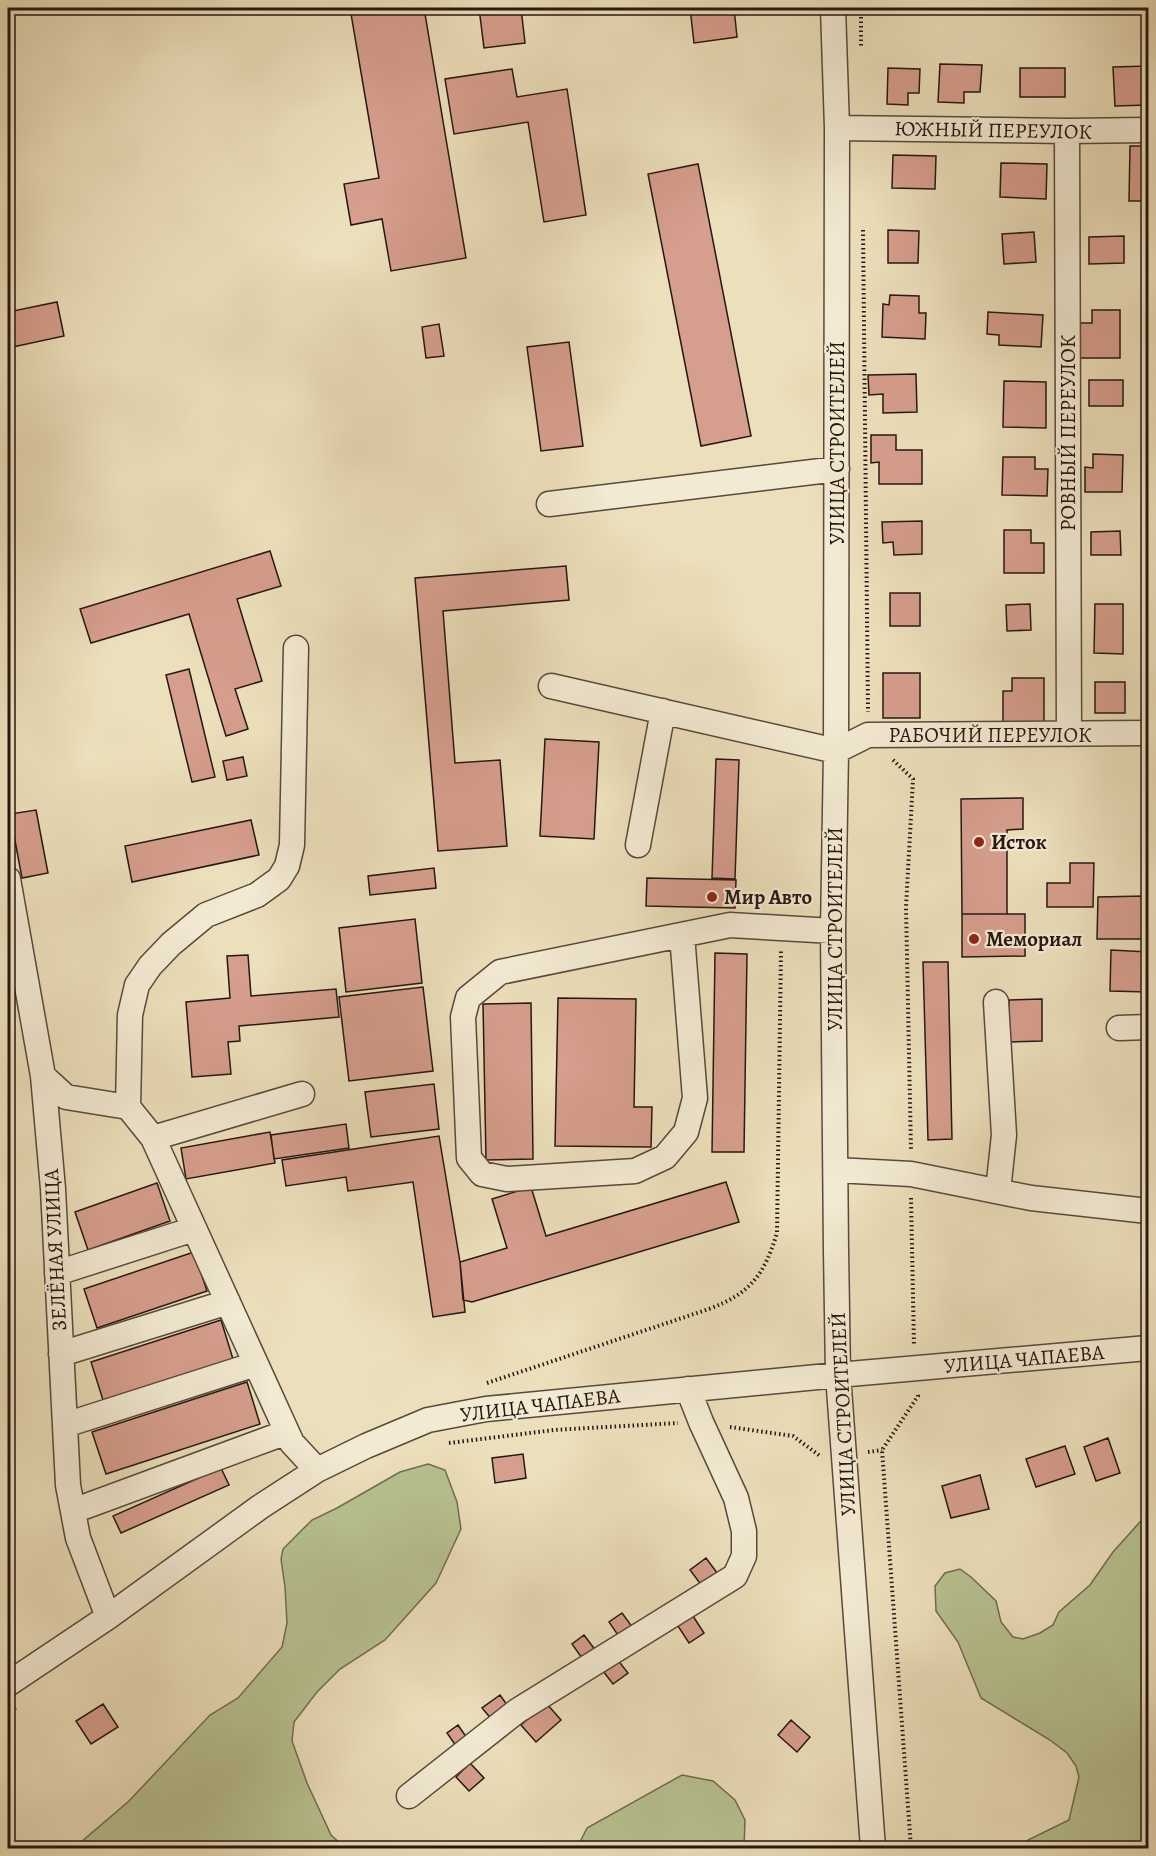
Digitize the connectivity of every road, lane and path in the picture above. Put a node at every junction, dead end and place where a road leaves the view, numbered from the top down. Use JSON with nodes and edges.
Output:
{"nodes":[{"id":1,"x":833,"y":8,"type":"edge"},
{"id":2,"x":861,"y":8,"type":"edge"},
{"id":3,"x":861,"y":48,"type":"dead end"},
{"id":4,"x":837,"y":128,"type":"junction"},
{"id":5,"x":1149,"y":130,"type":"edge"},
{"id":6,"x":1067,"y":131,"type":"junction"},
{"id":7,"x":863,"y":224,"type":"dead end"},
{"id":8,"x":837,"y":469,"type":"junction"},
{"id":9,"x":549,"y":504,"type":"dead end"},
{"id":10,"x":296,"y":648,"type":"dead end"},
{"id":11,"x":551,"y":686,"type":"dead end"},
{"id":12,"x":663,"y":711,"type":"junction"},
{"id":13,"x":1149,"y":733,"type":"edge"},
{"id":14,"x":1069,"y":734,"type":"junction"},
{"id":15,"x":868,"y":735,"type":"junction"},
{"id":16,"x":836,"y":751,"type":"junction"},
{"id":17,"x":638,"y":845,"type":"dead end"},
{"id":18,"x":8,"y":879,"type":"edge"},
{"id":19,"x":782,"y":928,"type":"junction"},
{"id":20,"x":833,"y":931,"type":"junction"},
{"id":21,"x":682,"y":934,"type":"junction"},
{"id":22,"x":18,"y":991,"type":"edge"},
{"id":23,"x":996,"y":1002,"type":"dead end"},
{"id":24,"x":1149,"y":1027,"type":"edge"},
{"id":25,"x":1119,"y":1028,"type":"dead end"},
{"id":26,"x":43,"y":1076,"type":"junction"},
{"id":27,"x":302,"y":1094,"type":"dead end"},
{"id":28,"x":128,"y":1107,"type":"junction"},
{"id":29,"x":153,"y":1138,"type":"junction"},
{"id":30,"x":836,"y":1170,"type":"junction"},
{"id":31,"x":911,"y":1173,"type":"junction"},
{"id":32,"x":998,"y":1191,"type":"junction"},
{"id":33,"x":1149,"y":1211,"type":"edge"},
{"id":34,"x":194,"y":1229,"type":"junction"},
{"id":35,"x":57,"y":1273,"type":"junction"},
{"id":36,"x":228,"y":1302,"type":"junction"},
{"id":37,"x":1149,"y":1348,"type":"edge"},
{"id":38,"x":61,"y":1354,"type":"junction"},
{"id":39,"x":256,"y":1364,"type":"junction"},
{"id":40,"x":914,"y":1368,"type":"junction"},
{"id":41,"x":838,"y":1375,"type":"junction"},
{"id":42,"x":480,"y":1386,"type":"dead end"},
{"id":43,"x":688,"y":1389,"type":"junction"},
{"id":44,"x":700,"y":1422,"type":"junction"},
{"id":45,"x":65,"y":1425,"type":"junction"},
{"id":46,"x":287,"y":1432,"type":"junction"},
{"id":47,"x":438,"y":1444,"type":"dead end"},
{"id":48,"x":821,"y":1456,"type":"dead end"},
{"id":49,"x":317,"y":1470,"type":"junction"},
{"id":50,"x":73,"y":1511,"type":"junction"},
{"id":51,"x":108,"y":1617,"type":"junction"},
{"id":52,"x":8,"y":1683,"type":"edge"},
{"id":53,"x":17,"y":1707,"type":"dead end"},
{"id":54,"x":8,"y":1713,"type":"edge"},
{"id":55,"x":409,"y":1796,"type":"dead end"},
{"id":56,"x":873,"y":1848,"type":"edge"},
{"id":57,"x":911,"y":1848,"type":"edge"}],
"edges":[{"from":1,"to":4,"type":"street","name":"УЛИЦА СТРОИТЕЛЕЙ"},
{"from":2,"to":3,"type":"path"},
{"from":4,"to":6,"type":"street","name":"ЮЖНЫЙ ПЕРЕУЛОК"},
{"from":4,"to":8,"type":"street","name":"УЛИЦА СТРОИТЕЛЕЙ"},
{"from":5,"to":6,"type":"street","name":"ЮЖНЫЙ ПЕРЕУЛОК"},
{"from":6,"to":14,"type":"street","name":"РОВНЫЙ ПЕРЕУЛОК"},
{"from":7,"to":15,"type":"path"},
{"from":8,"to":9,"type":"street"},
{"from":8,"to":16,"type":"street","name":"УЛИЦА СТРОИТЕЛЕЙ"},
{"from":10,"to":28,"type":"street"},
{"from":11,"to":12,"type":"street"},
{"from":12,"to":16,"type":"street"},
{"from":12,"to":17,"type":"street"},
{"from":13,"to":14,"type":"street","name":"РАБОЧИЙ ПЕРЕУЛОК"},
{"from":14,"to":15,"type":"street","name":"РАБОЧИЙ ПЕРЕУЛОК"},
{"from":15,"to":16,"type":"street","name":"РАБОЧИЙ ПЕРЕУЛОК"},
{"from":15,"to":31,"type":"path"},
{"from":16,"to":20,"type":"street","name":"УЛИЦА СТРОИТЕЛЕЙ"},
{"from":18,"to":22,"type":"street","name":"ЗЕЛЁНАЯ УЛИЦА"},
{"from":19,"to":20,"type":"street"},
{"from":19,"to":21,"type":"street"},
{"from":19,"to":42,"type":"path"},
{"from":20,"to":30,"type":"street","name":"УЛИЦА СТРОИТЕЛЕЙ"},
{"from":21,"to":21,"type":"street"},
{"from":22,"to":26,"type":"street","name":"ЗЕЛЁНАЯ УЛИЦА"},
{"from":23,"to":32,"type":"street"},
{"from":24,"to":25,"type":"street"},
{"from":26,"to":28,"type":"street"},
{"from":26,"to":35,"type":"street","name":"ЗЕЛЁНАЯ УЛИЦА"},
{"from":27,"to":29,"type":"street"},
{"from":28,"to":29,"type":"street"},
{"from":29,"to":34,"type":"street"},
{"from":30,"to":31,"type":"street"},
{"from":30,"to":41,"type":"street","name":"УЛИЦА СТРОИТЕЛЕЙ"},
{"from":31,"to":32,"type":"street"},
{"from":31,"to":40,"type":"path"},
{"from":32,"to":33,"type":"street"},
{"from":34,"to":35,"type":"street"},
{"from":34,"to":36,"type":"street"},
{"from":35,"to":38,"type":"street","name":"ЗЕЛЁНАЯ УЛИЦА"},
{"from":36,"to":38,"type":"street"},
{"from":36,"to":39,"type":"street"},
{"from":37,"to":40,"type":"street","name":"УЛИЦА ЧАПАЕВА"},
{"from":38,"to":45,"type":"street","name":"ЗЕЛЁНАЯ УЛИЦА"},
{"from":39,"to":45,"type":"street"},
{"from":39,"to":46,"type":"street"},
{"from":40,"to":41,"type":"street","name":"УЛИЦА ЧАПАЕВА"},
{"from":40,"to":57,"type":"path"},
{"from":41,"to":43,"type":"street","name":"УЛИЦА ЧАПАЕВА"},
{"from":41,"to":56,"type":"street","name":"УЛИЦА СТРОИТЕЛЕЙ"},
{"from":43,"to":44,"type":"street"},
{"from":43,"to":49,"type":"street","name":"УЛИЦА ЧАПАЕВА"},
{"from":44,"to":47,"type":"path"},
{"from":44,"to":48,"type":"path"},
{"from":44,"to":55,"type":"street"},
{"from":45,"to":50,"type":"street","name":"ЗЕЛЁНАЯ УЛИЦА"},
{"from":46,"to":49,"type":"street"},
{"from":46,"to":50,"type":"street"},
{"from":49,"to":51,"type":"street","name":"УЛИЦА ЧАПАЕВА"},
{"from":50,"to":51,"type":"street","name":"ЗЕЛЁНАЯ УЛИЦА"},
{"from":51,"to":52,"type":"street","name":"УЛИЦА ЧАПАЕВА"},
{"from":53,"to":54,"type":"path"}]}
